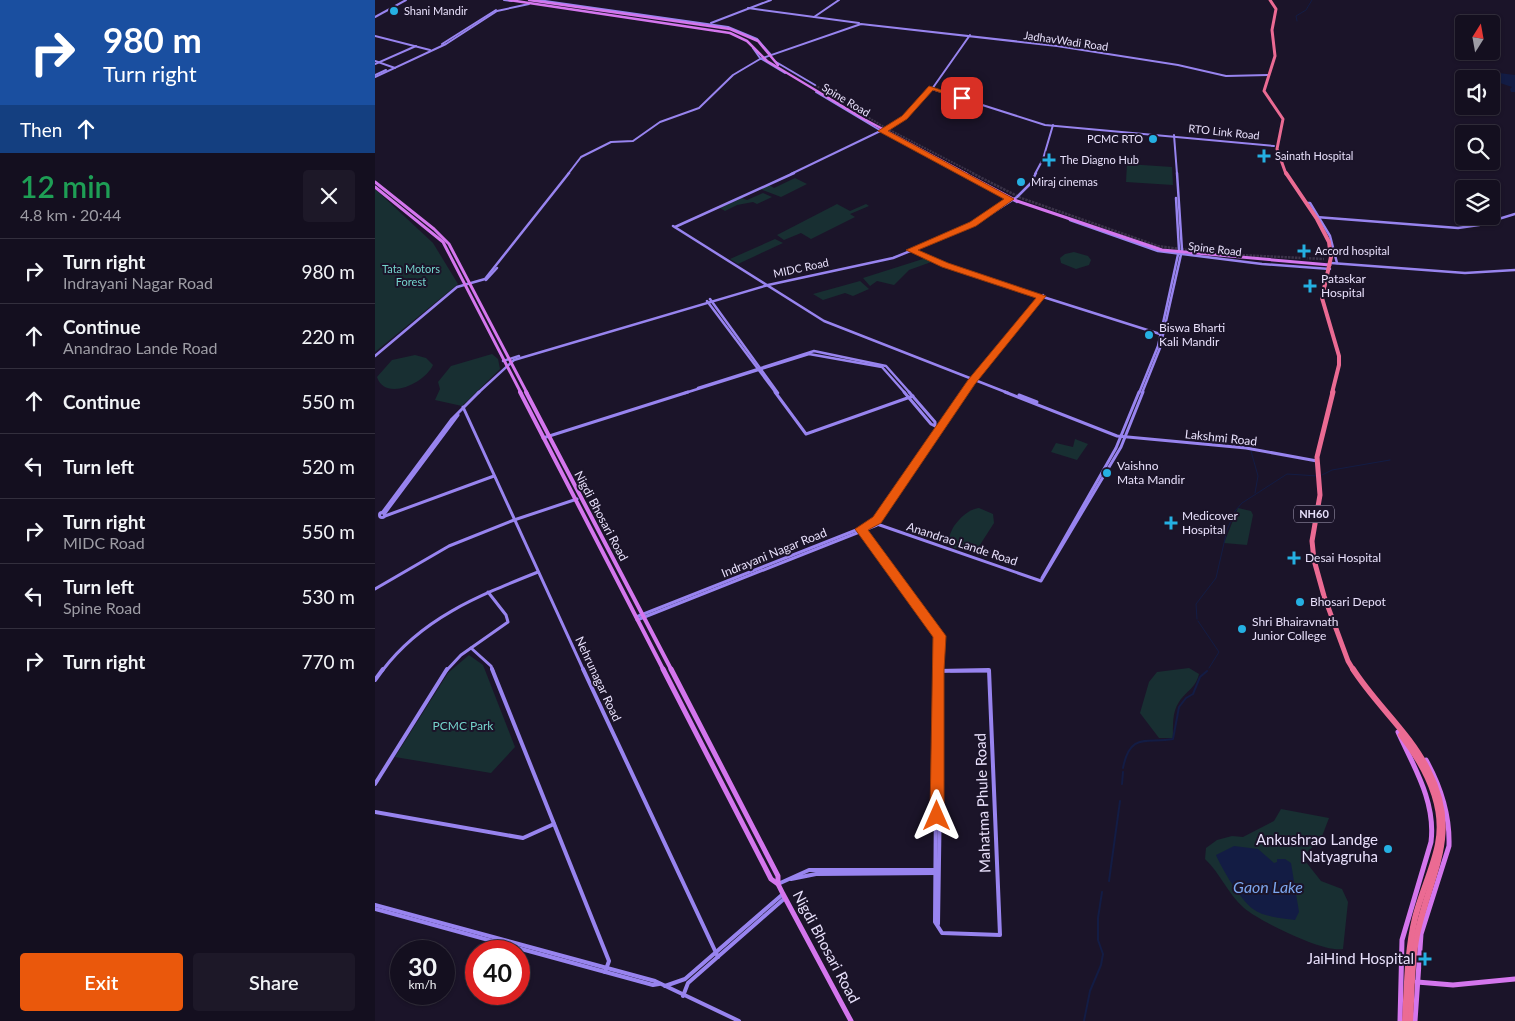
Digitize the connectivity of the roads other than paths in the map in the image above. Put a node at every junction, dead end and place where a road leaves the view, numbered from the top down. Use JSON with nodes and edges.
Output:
{"nodes":[{"id":1,"x":406,"y":0,"type":"edge"},
{"id":2,"x":504,"y":0,"type":"edge"},
{"id":3,"x":509,"y":0,"type":"edge"},
{"id":4,"x":533,"y":0,"type":"edge"},
{"id":5,"x":539,"y":0,"type":"edge"},
{"id":6,"x":770,"y":0,"type":"edge"},
{"id":7,"x":838,"y":0,"type":"edge"},
{"id":8,"x":1269,"y":0,"type":"edge"},
{"id":9,"x":519,"y":1,"type":"edge"},
{"id":10,"x":527,"y":2,"type":"edge"},
{"id":11,"x":578,"y":7,"type":"junction"},
{"id":12,"x":749,"y":8,"type":"junction"},
{"id":13,"x":375,"y":17,"type":"edge"},
{"id":14,"x":813,"y":17,"type":"junction"},
{"id":15,"x":860,"y":23,"type":"junction"},
{"id":16,"x":708,"y":25,"type":"junction"},
{"id":17,"x":700,"y":27,"type":"junction"},
{"id":18,"x":969,"y":35,"type":"junction"},
{"id":19,"x":375,"y":36,"type":"edge"},
{"id":20,"x":417,"y":46,"type":"junction"},
{"id":21,"x":430,"y":50,"type":"junction"},
{"id":22,"x":770,"y":54,"type":"junction"},
{"id":23,"x":760,"y":58,"type":"junction"},
{"id":24,"x":376,"y":62,"type":"edge"},
{"id":25,"x":394,"y":67,"type":"junction"},
{"id":26,"x":1267,"y":74,"type":"junction"},
{"id":27,"x":375,"y":76,"type":"edge"},
{"id":28,"x":811,"y":86,"type":"junction"},
{"id":29,"x":932,"y":88,"type":"junction"},
{"id":30,"x":1052,"y":126,"type":"junction"},
{"id":31,"x":884,"y":130,"type":"junction"},
{"id":32,"x":1173,"y":135,"type":"junction"},
{"id":33,"x":1274,"y":146,"type":"junction"},
{"id":34,"x":375,"y":182,"type":"edge"},
{"id":35,"x":375,"y":187,"type":"edge"},
{"id":36,"x":1012,"y":198,"type":"junction"},
{"id":37,"x":1515,"y":215,"type":"edge"},
{"id":38,"x":1317,"y":218,"type":"junction"},
{"id":39,"x":912,"y":250,"type":"junction"},
{"id":40,"x":1180,"y":252,"type":"junction"},
{"id":41,"x":1337,"y":263,"type":"junction"},
{"id":42,"x":1343,"y":264,"type":"junction"},
{"id":43,"x":1327,"y":265,"type":"junction"},
{"id":44,"x":1515,"y":270,"type":"edge"},
{"id":45,"x":766,"y":284,"type":"junction"},
{"id":46,"x":467,"y":285,"type":"junction"},
{"id":47,"x":1043,"y":297,"type":"junction"},
{"id":48,"x":708,"y":300,"type":"junction"},
{"id":49,"x":1162,"y":334,"type":"junction"},
{"id":50,"x":804,"y":354,"type":"junction"},
{"id":51,"x":375,"y":357,"type":"edge"},
{"id":52,"x":508,"y":364,"type":"junction"},
{"id":53,"x":759,"y":368,"type":"junction"},
{"id":54,"x":975,"y":379,"type":"junction"},
{"id":55,"x":913,"y":396,"type":"junction"},
{"id":56,"x":909,"y":398,"type":"junction"},
{"id":57,"x":464,"y":408,"type":"junction"},
{"id":58,"x":935,"y":426,"type":"junction"},
{"id":59,"x":939,"y":428,"type":"junction"},
{"id":60,"x":546,"y":437,"type":"junction"},
{"id":61,"x":1124,"y":437,"type":"junction"},
{"id":62,"x":1315,"y":461,"type":"junction"},
{"id":63,"x":494,"y":476,"type":"junction"},
{"id":64,"x":581,"y":498,"type":"junction"},
{"id":65,"x":575,"y":500,"type":"junction"},
{"id":66,"x":381,"y":514,"type":"edge"},
{"id":67,"x":514,"y":520,"type":"junction"},
{"id":68,"x":875,"y":524,"type":"junction"},
{"id":69,"x":861,"y":530,"type":"junction"},
{"id":70,"x":538,"y":572,"type":"junction"},
{"id":71,"x":375,"y":589,"type":"edge"},
{"id":72,"x":488,"y":592,"type":"junction"},
{"id":73,"x":643,"y":616,"type":"junction"},
{"id":74,"x":637,"y":619,"type":"junction"},
{"id":75,"x":471,"y":648,"type":"junction"},
{"id":76,"x":940,"y":670,"type":"junction"},
{"id":77,"x":375,"y":680,"type":"edge"},
{"id":78,"x":1398,"y":732,"type":"junction"},
{"id":79,"x":1409,"y":742,"type":"junction"},
{"id":80,"x":375,"y":784,"type":"edge"},
{"id":81,"x":737,"y":795,"type":"junction"},
{"id":82,"x":731,"y":798,"type":"junction"},
{"id":83,"x":375,"y":812,"type":"edge"},
{"id":84,"x":554,"y":824,"type":"junction"},
{"id":85,"x":938,"y":872,"type":"junction"},
{"id":86,"x":1419,"y":881,"type":"junction"},
{"id":87,"x":778,"y":884,"type":"junction"},
{"id":88,"x":1435,"y":888,"type":"junction"},
{"id":89,"x":784,"y":896,"type":"junction"},
{"id":90,"x":375,"y":905,"type":"edge"},
{"id":91,"x":375,"y":909,"type":"edge"},
{"id":92,"x":716,"y":955,"type":"junction"},
{"id":93,"x":606,"y":970,"type":"junction"},
{"id":94,"x":1515,"y":979,"type":"edge"},
{"id":95,"x":687,"y":981,"type":"junction"},
{"id":96,"x":1417,"y":982,"type":"junction"},
{"id":97,"x":664,"y":987,"type":"junction"},
{"id":98,"x":683,"y":996,"type":"junction"},
{"id":99,"x":739,"y":1021,"type":"edge"},
{"id":100,"x":851,"y":1021,"type":"edge"},
{"id":101,"x":1400,"y":1021,"type":"edge"},
{"id":102,"x":1405,"y":1021,"type":"edge"},
{"id":103,"x":1410,"y":1021,"type":"edge"},
{"id":104,"x":1415,"y":1021,"type":"edge"}],
"edges":[{"from":1,"to":13,"type":"street"},
{"from":2,"to":9,"type":"street"},
{"from":3,"to":17,"type":"main road"},
{"from":4,"to":5,"type":"main road"},
{"from":5,"to":10,"type":"main road"},
{"from":5,"to":11,"type":"main road"},
{"from":5,"to":16,"type":"street","name":"Spine Road"},
{"from":6,"to":12,"type":"street"},
{"from":7,"to":14,"type":"street"},
{"from":8,"to":26,"type":"highway","number":"NH60"},
{"from":9,"to":21,"type":"street"},
{"from":10,"to":11,"type":"main road","name":"Spine Road"},
{"from":10,"to":17,"type":"street"},
{"from":10,"to":25,"type":"street"},
{"from":11,"to":16,"type":"main road","name":"Spine Road"},
{"from":12,"to":14,"type":"street","name":"JadhavWadi Road"},
{"from":12,"to":16,"type":"street"},
{"from":14,"to":15,"type":"street","name":"JadhavWadi Road"},
{"from":15,"to":18,"type":"street","name":"JadhavWadi Road"},
{"from":15,"to":22,"type":"street"},
{"from":16,"to":17,"type":"main road"},
{"from":16,"to":22,"type":"street","name":"Spine Road"},
{"from":16,"to":23,"type":"street","name":"Spine Road"},
{"from":16,"to":28,"type":"main road"},
{"from":16,"to":28,"type":"main road"},
{"from":18,"to":26,"type":"street","name":"JadhavWadi Road"},
{"from":18,"to":29,"type":"street"},
{"from":19,"to":20,"type":"street"},
{"from":20,"to":21,"type":"street"},
{"from":20,"to":24,"type":"street"},
{"from":21,"to":25,"type":"street"},
{"from":22,"to":23,"type":"street"},
{"from":22,"to":28,"type":"street","name":"Spine Road"},
{"from":23,"to":28,"type":"street","name":"Spine Road"},
{"from":23,"to":46,"type":"street"},
{"from":24,"to":25,"type":"street"},
{"from":25,"to":27,"type":"street"},
{"from":26,"to":33,"type":"highway","number":"NH60"},
{"from":26,"to":38,"type":"highway","number":"NH60"},
{"from":28,"to":31,"type":"main road","name":"Spine Road"},
{"from":29,"to":30,"type":"street","name":"RTO Link Road"},
{"from":29,"to":31,"type":"street"},
{"from":30,"to":32,"type":"street","name":"RTO Link Road"},
{"from":30,"to":36,"type":"street","name":"MIDC Road"},
{"from":31,"to":36,"type":"main road","name":"Spine Road"},
{"from":31,"to":45,"type":"street","name":"Lakshmi Road"},
{"from":32,"to":33,"type":"street","name":"RTO Link Road"},
{"from":32,"to":40,"type":"street"},
{"from":33,"to":43,"type":"highway","number":"NH60"},
{"from":34,"to":46,"type":"main road","name":"Nigdi Bhosari Road"},
{"from":35,"to":46,"type":"main road","name":"Nigdi Bhosari Road"},
{"from":36,"to":39,"type":"street","name":"MIDC Road"},
{"from":36,"to":40,"type":"main road","name":"Spine Road"},
{"from":37,"to":38,"type":"street"},
{"from":38,"to":41,"type":"street"},
{"from":38,"to":43,"type":"highway","number":"NH60"},
{"from":39,"to":45,"type":"street","name":"MIDC Road"},
{"from":39,"to":47,"type":"street"},
{"from":40,"to":43,"type":"main road","name":"Spine Road"},
{"from":40,"to":49,"type":"street"},
{"from":41,"to":42,"type":"street"},
{"from":41,"to":43,"type":"street"},
{"from":42,"to":43,"type":"street","name":"Spine Road"},
{"from":42,"to":44,"type":"street"},
{"from":43,"to":62,"type":"highway","number":"NH60"},
{"from":45,"to":48,"type":"street","name":"MIDC Road"},
{"from":45,"to":54,"type":"street","name":"Lakshmi Road"},
{"from":46,"to":51,"type":"street"},
{"from":46,"to":52,"type":"main road","name":"Nigdi Bhosari Road"},
{"from":47,"to":49,"type":"street"},
{"from":47,"to":54,"type":"street"},
{"from":48,"to":52,"type":"street","name":"MIDC Road"},
{"from":48,"to":53,"type":"street"},
{"from":49,"to":61,"type":"street"},
{"from":50,"to":53,"type":"street"},
{"from":50,"to":55,"type":"street"},
{"from":50,"to":56,"type":"street"},
{"from":52,"to":57,"type":"street","name":"MIDC Road"},
{"from":52,"to":60,"type":"main road","name":"Nigdi Bhosari Road"},
{"from":53,"to":56,"type":"street"},
{"from":53,"to":60,"type":"street"},
{"from":54,"to":59,"type":"street"},
{"from":54,"to":61,"type":"street","name":"Lakshmi Road"},
{"from":55,"to":56,"type":"street"},
{"from":55,"to":58,"type":"street"},
{"from":56,"to":58,"type":"street"},
{"from":57,"to":63,"type":"street","name":"Nehrunagar Road"},
{"from":57,"to":66,"type":"street","name":"MIDC Road"},
{"from":58,"to":59,"type":"street"},
{"from":59,"to":68,"type":"street"},
{"from":60,"to":64,"type":"main road","name":"Nigdi Bhosari Road"},
{"from":60,"to":65,"type":"main road","name":"Nigdi Bhosari Road"},
{"from":61,"to":62,"type":"street","name":"Lakshmi Road"},
{"from":61,"to":68,"type":"street","name":"Anandrao Lande Road"},
{"from":62,"to":78,"type":"highway","number":"NH60"},
{"from":62,"to":79,"type":"highway","number":"NH60"},
{"from":63,"to":66,"type":"street"},
{"from":63,"to":67,"type":"street","name":"Nehrunagar Road"},
{"from":64,"to":65,"type":"street"},
{"from":64,"to":73,"type":"main road","name":"Nigdi Bhosari Road"},
{"from":65,"to":67,"type":"street"},
{"from":65,"to":74,"type":"main road","name":"Nigdi Bhosari Road"},
{"from":67,"to":70,"type":"street","name":"Nehrunagar Road"},
{"from":67,"to":71,"type":"street"},
{"from":68,"to":69,"type":"street","name":"Indrayani Nagar Road"},
{"from":69,"to":73,"type":"street","name":"Indrayani Nagar Road"},
{"from":69,"to":76,"type":"street"},
{"from":70,"to":72,"type":"street"},
{"from":70,"to":92,"type":"street","name":"Nehrunagar Road"},
{"from":72,"to":75,"type":"street"},
{"from":72,"to":77,"type":"street"},
{"from":73,"to":74,"type":"street","name":"Indrayani Nagar Road"},
{"from":73,"to":81,"type":"main road","name":"Nigdi Bhosari Road"},
{"from":74,"to":82,"type":"main road","name":"Nigdi Bhosari Road"},
{"from":75,"to":80,"type":"street"},
{"from":75,"to":84,"type":"street"},
{"from":76,"to":85,"type":"street"},
{"from":76,"to":85,"type":"street","name":"Mahatma Phule Road"},
{"from":78,"to":79,"type":"highway","number":"NH60"},
{"from":78,"to":86,"type":"main road"},
{"from":79,"to":88,"type":"main road"},
{"from":79,"to":102,"type":"highway","number":"NH60"},
{"from":79,"to":103,"type":"highway","number":"NH60"},
{"from":81,"to":82,"type":"main road"},
{"from":81,"to":87,"type":"main road","name":"Nigdi Bhosari Road"},
{"from":82,"to":87,"type":"main road","name":"Nigdi Bhosari Road"},
{"from":83,"to":84,"type":"street"},
{"from":84,"to":93,"type":"street"},
{"from":85,"to":87,"type":"street"},
{"from":86,"to":88,"type":"main road"},
{"from":86,"to":101,"type":"main road"},
{"from":87,"to":89,"type":"main road","name":"Nigdi Bhosari Road"},
{"from":88,"to":96,"type":"main road"},
{"from":89,"to":92,"type":"street"},
{"from":89,"to":100,"type":"main road","name":"Nigdi Bhosari Road"},
{"from":90,"to":93,"type":"street"},
{"from":91,"to":93,"type":"street"},
{"from":92,"to":95,"type":"street"},
{"from":93,"to":97,"type":"street"},
{"from":94,"to":96,"type":"main road"},
{"from":95,"to":97,"type":"street"},
{"from":95,"to":98,"type":"street"},
{"from":96,"to":104,"type":"main road"},
{"from":97,"to":98,"type":"street"},
{"from":98,"to":99,"type":"street"}]}
